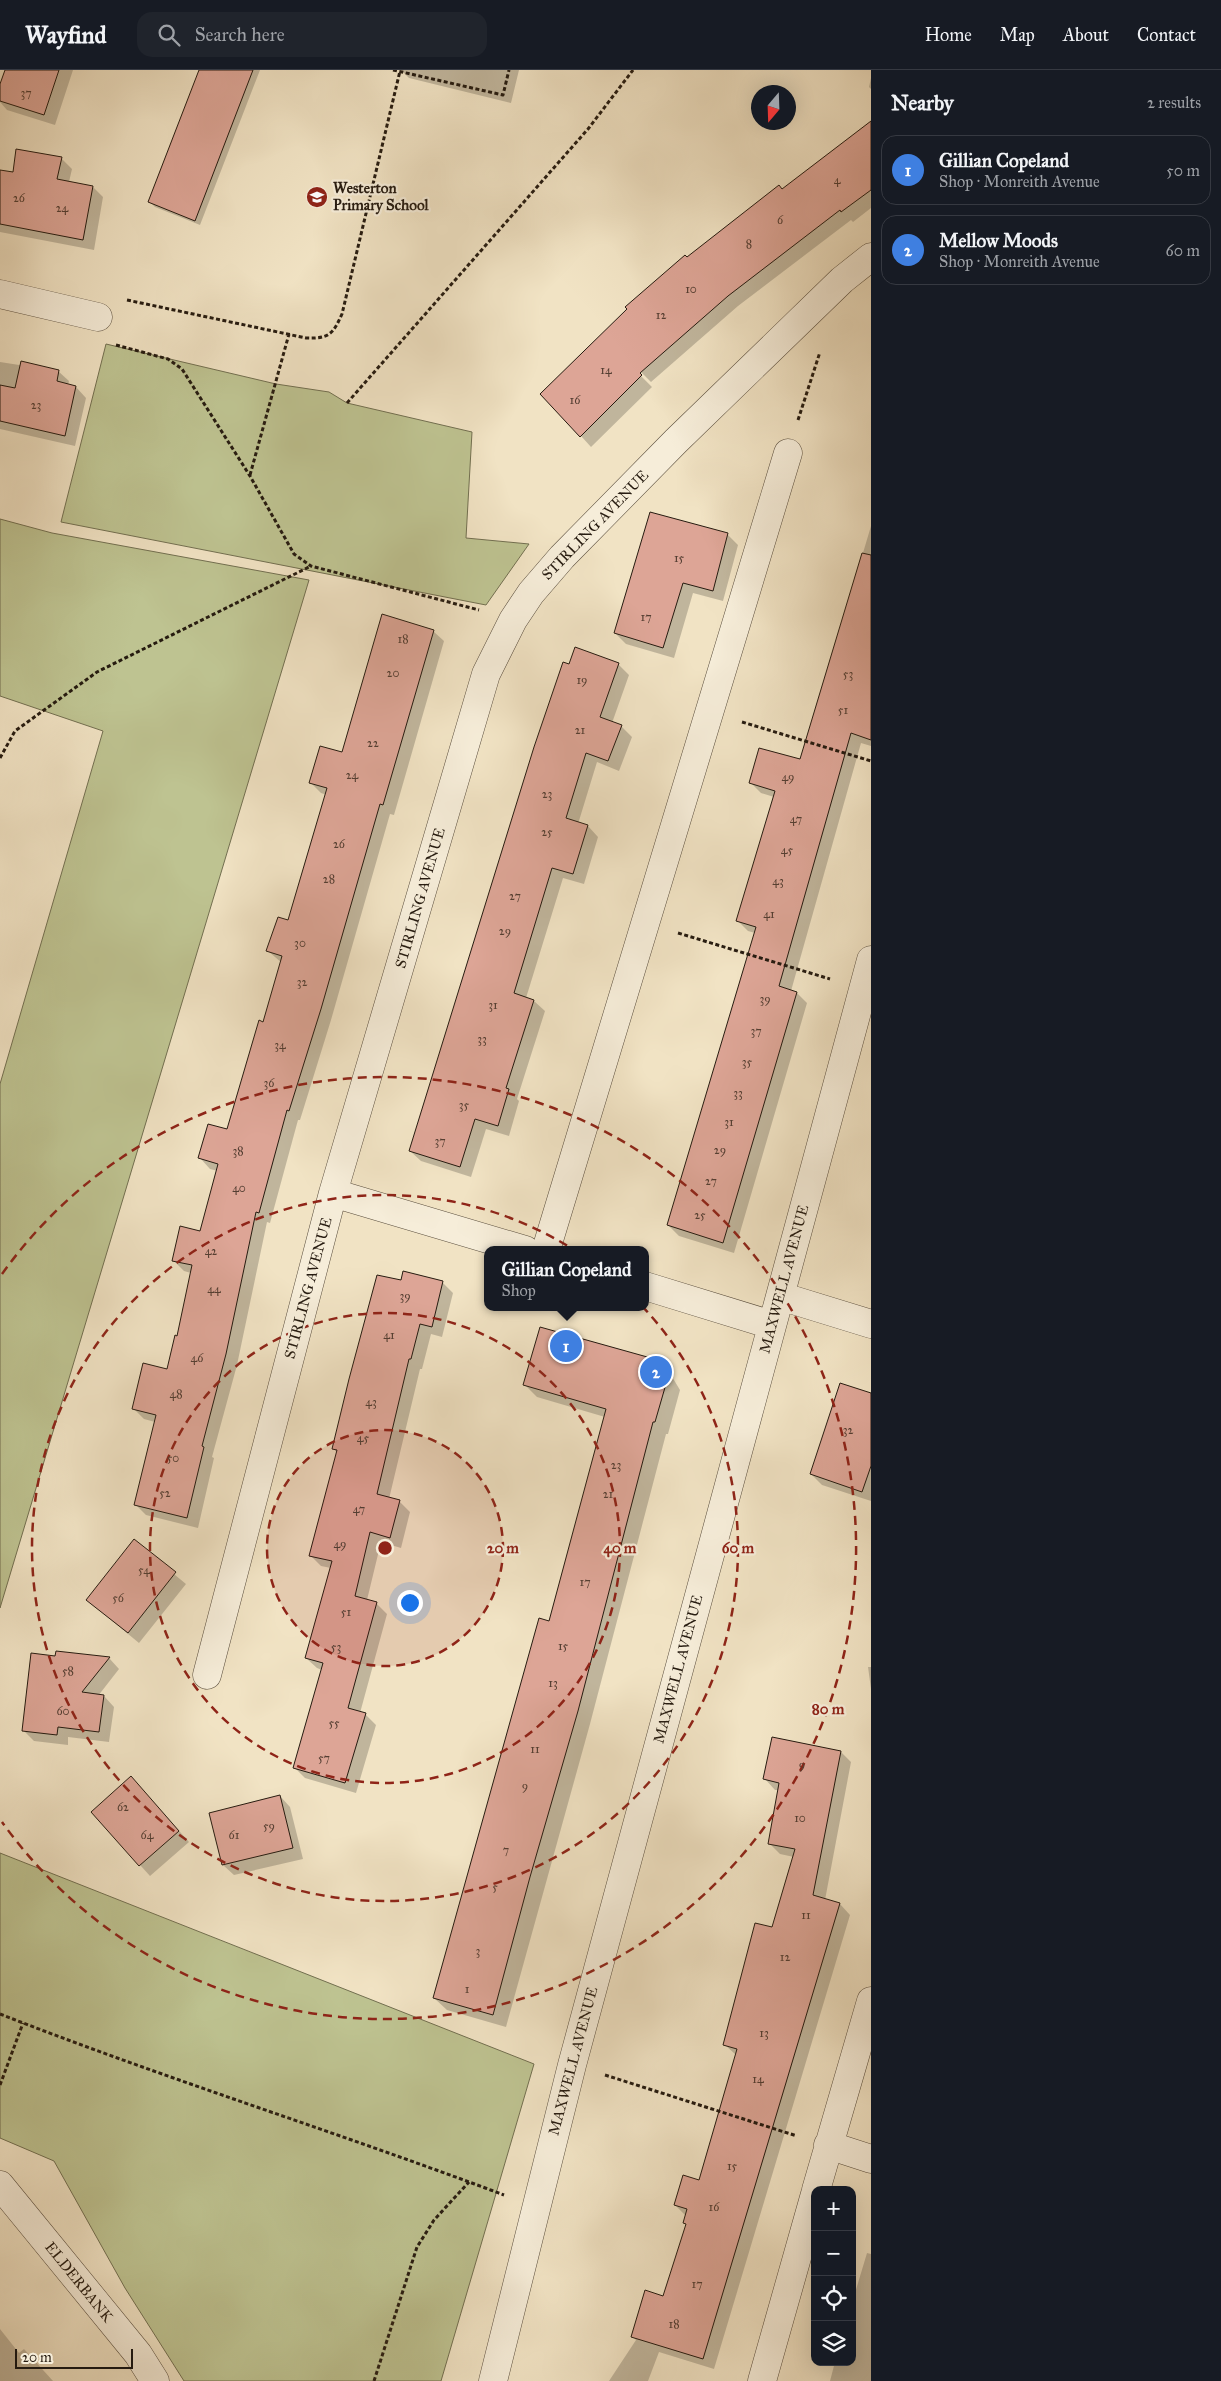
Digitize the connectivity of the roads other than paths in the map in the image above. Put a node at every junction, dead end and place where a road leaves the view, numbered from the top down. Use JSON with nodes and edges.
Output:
{"nodes":[{"id":1,"x":871,"y":257,"type":"edge"},
{"id":2,"x":0,"y":294,"type":"edge"},
{"id":3,"x":98,"y":317,"type":"road end"},
{"id":4,"x":788,"y":452,"type":"road end"},
{"id":5,"x":871,"y":960,"type":"edge"},
{"id":6,"x":333,"y":1193,"type":"junction"},
{"id":7,"x":512,"y":1246,"type":"edge"},
{"id":8,"x":547,"y":1246,"type":"edge"},
{"id":9,"x":649,"y":1287,"type":"edge"},
{"id":10,"x":780,"y":1296,"type":"junction"},
{"id":11,"x":871,"y":1324,"type":"edge"},
{"id":12,"x":772,"y":1325,"type":"junction"},
{"id":13,"x":207,"y":1675,"type":"dead end"},
{"id":14,"x":871,"y":2001,"type":"edge"},
{"id":15,"x":828,"y":2146,"type":"junction"},
{"id":16,"x":871,"y":2159,"type":"edge"},
{"id":17,"x":0,"y":2185,"type":"edge"},
{"id":18,"x":817,"y":2186,"type":"edge"},
{"id":19,"x":811,"y":2208,"type":"edge"},
{"id":20,"x":155,"y":2381,"type":"edge"},
{"id":21,"x":493,"y":2381,"type":"edge"},
{"id":22,"x":762,"y":2381,"type":"edge"}],
"edges":[{"from":1,"to":6,"type":"street","name":"STIRLING AVENUE"},
{"from":2,"to":3,"type":"street"},
{"from":4,"to":8,"type":"street"},
{"from":5,"to":10,"type":"street","name":"MAXWELL AVENUE"},
{"from":6,"to":7,"type":"street"},
{"from":6,"to":13,"type":"street","name":"STIRLING AVENUE"},
{"from":9,"to":12,"type":"street"},
{"from":10,"to":11,"type":"street"},
{"from":10,"to":12,"type":"street","name":"MAXWELL AVENUE"},
{"from":12,"to":21,"type":"street","name":"MAXWELL AVENUE"},
{"from":14,"to":15,"type":"street"},
{"from":15,"to":16,"type":"street"},
{"from":15,"to":18,"type":"street"},
{"from":17,"to":20,"type":"street","name":"ELDERBANK"},
{"from":19,"to":22,"type":"street"}]}
